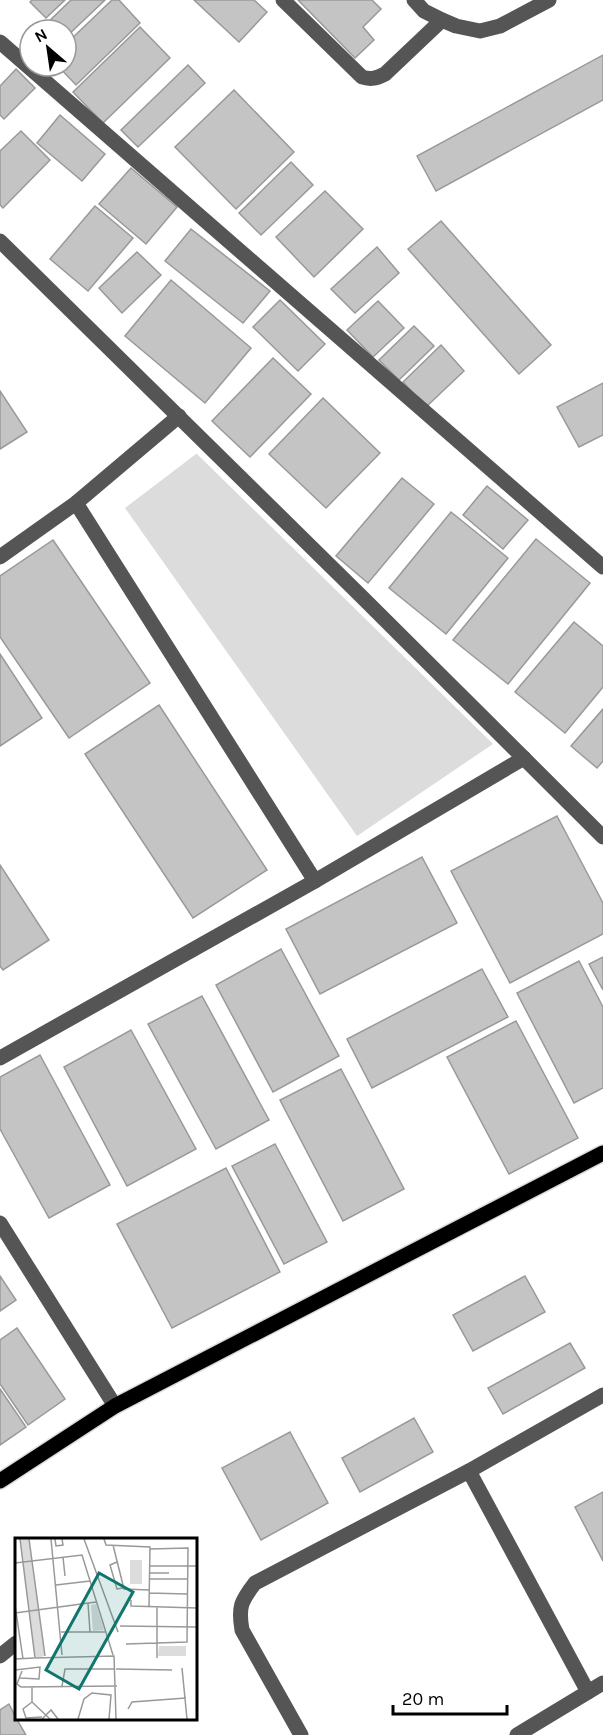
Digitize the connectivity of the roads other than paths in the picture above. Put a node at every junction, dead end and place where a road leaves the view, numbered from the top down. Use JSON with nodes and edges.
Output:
{"nodes":[{"id":1,"x":283,"y":0,"type":"edge"},
{"id":2,"x":414,"y":0,"type":"edge"},
{"id":3,"x":549,"y":0,"type":"edge"},
{"id":4,"x":442,"y":20,"type":"junction"},
{"id":5,"x":0,"y":42,"type":"edge"},
{"id":6,"x":0,"y":242,"type":"edge"},
{"id":7,"x":179,"y":416,"type":"junction"},
{"id":8,"x":76,"y":503,"type":"junction"},
{"id":9,"x":0,"y":557,"type":"edge"},
{"id":10,"x":603,"y":567,"type":"edge"},
{"id":11,"x":524,"y":758,"type":"junction"},
{"id":12,"x":603,"y":837,"type":"edge"},
{"id":13,"x":315,"y":881,"type":"junction"},
{"id":14,"x":0,"y":1058,"type":"edge"},
{"id":15,"x":603,"y":1153,"type":"edge"},
{"id":16,"x":0,"y":1223,"type":"edge"},
{"id":17,"x":603,"y":1395,"type":"edge"},
{"id":18,"x":116,"y":1406,"type":"junction"},
{"id":19,"x":469,"y":1471,"type":"junction"},
{"id":20,"x":0,"y":1481,"type":"edge"},
{"id":21,"x":15,"y":1644,"type":"edge"},
{"id":22,"x":0,"y":1656,"type":"edge"},
{"id":23,"x":603,"y":1683,"type":"edge"},
{"id":24,"x":588,"y":1692,"type":"junction"},
{"id":25,"x":301,"y":1735,"type":"edge"},
{"id":26,"x":517,"y":1735,"type":"edge"}],
"edges":[{"from":1,"to":4,"type":"street"},
{"from":2,"to":4,"type":"street"},
{"from":3,"to":4,"type":"street"},
{"from":5,"to":10,"type":"street"},
{"from":6,"to":7,"type":"street"},
{"from":7,"to":8,"type":"street"},
{"from":7,"to":11,"type":"street"},
{"from":8,"to":9,"type":"street"},
{"from":8,"to":13,"type":"street"},
{"from":11,"to":12,"type":"street"},
{"from":11,"to":13,"type":"street"},
{"from":13,"to":14,"type":"street"},
{"from":15,"to":18,"type":"main road"},
{"from":16,"to":18,"type":"street"},
{"from":17,"to":19,"type":"street"},
{"from":18,"to":20,"type":"main road"},
{"from":19,"to":24,"type":"street"},
{"from":19,"to":25,"type":"street"},
{"from":21,"to":22,"type":"street"},
{"from":23,"to":24,"type":"street"},
{"from":24,"to":26,"type":"street"}]}
